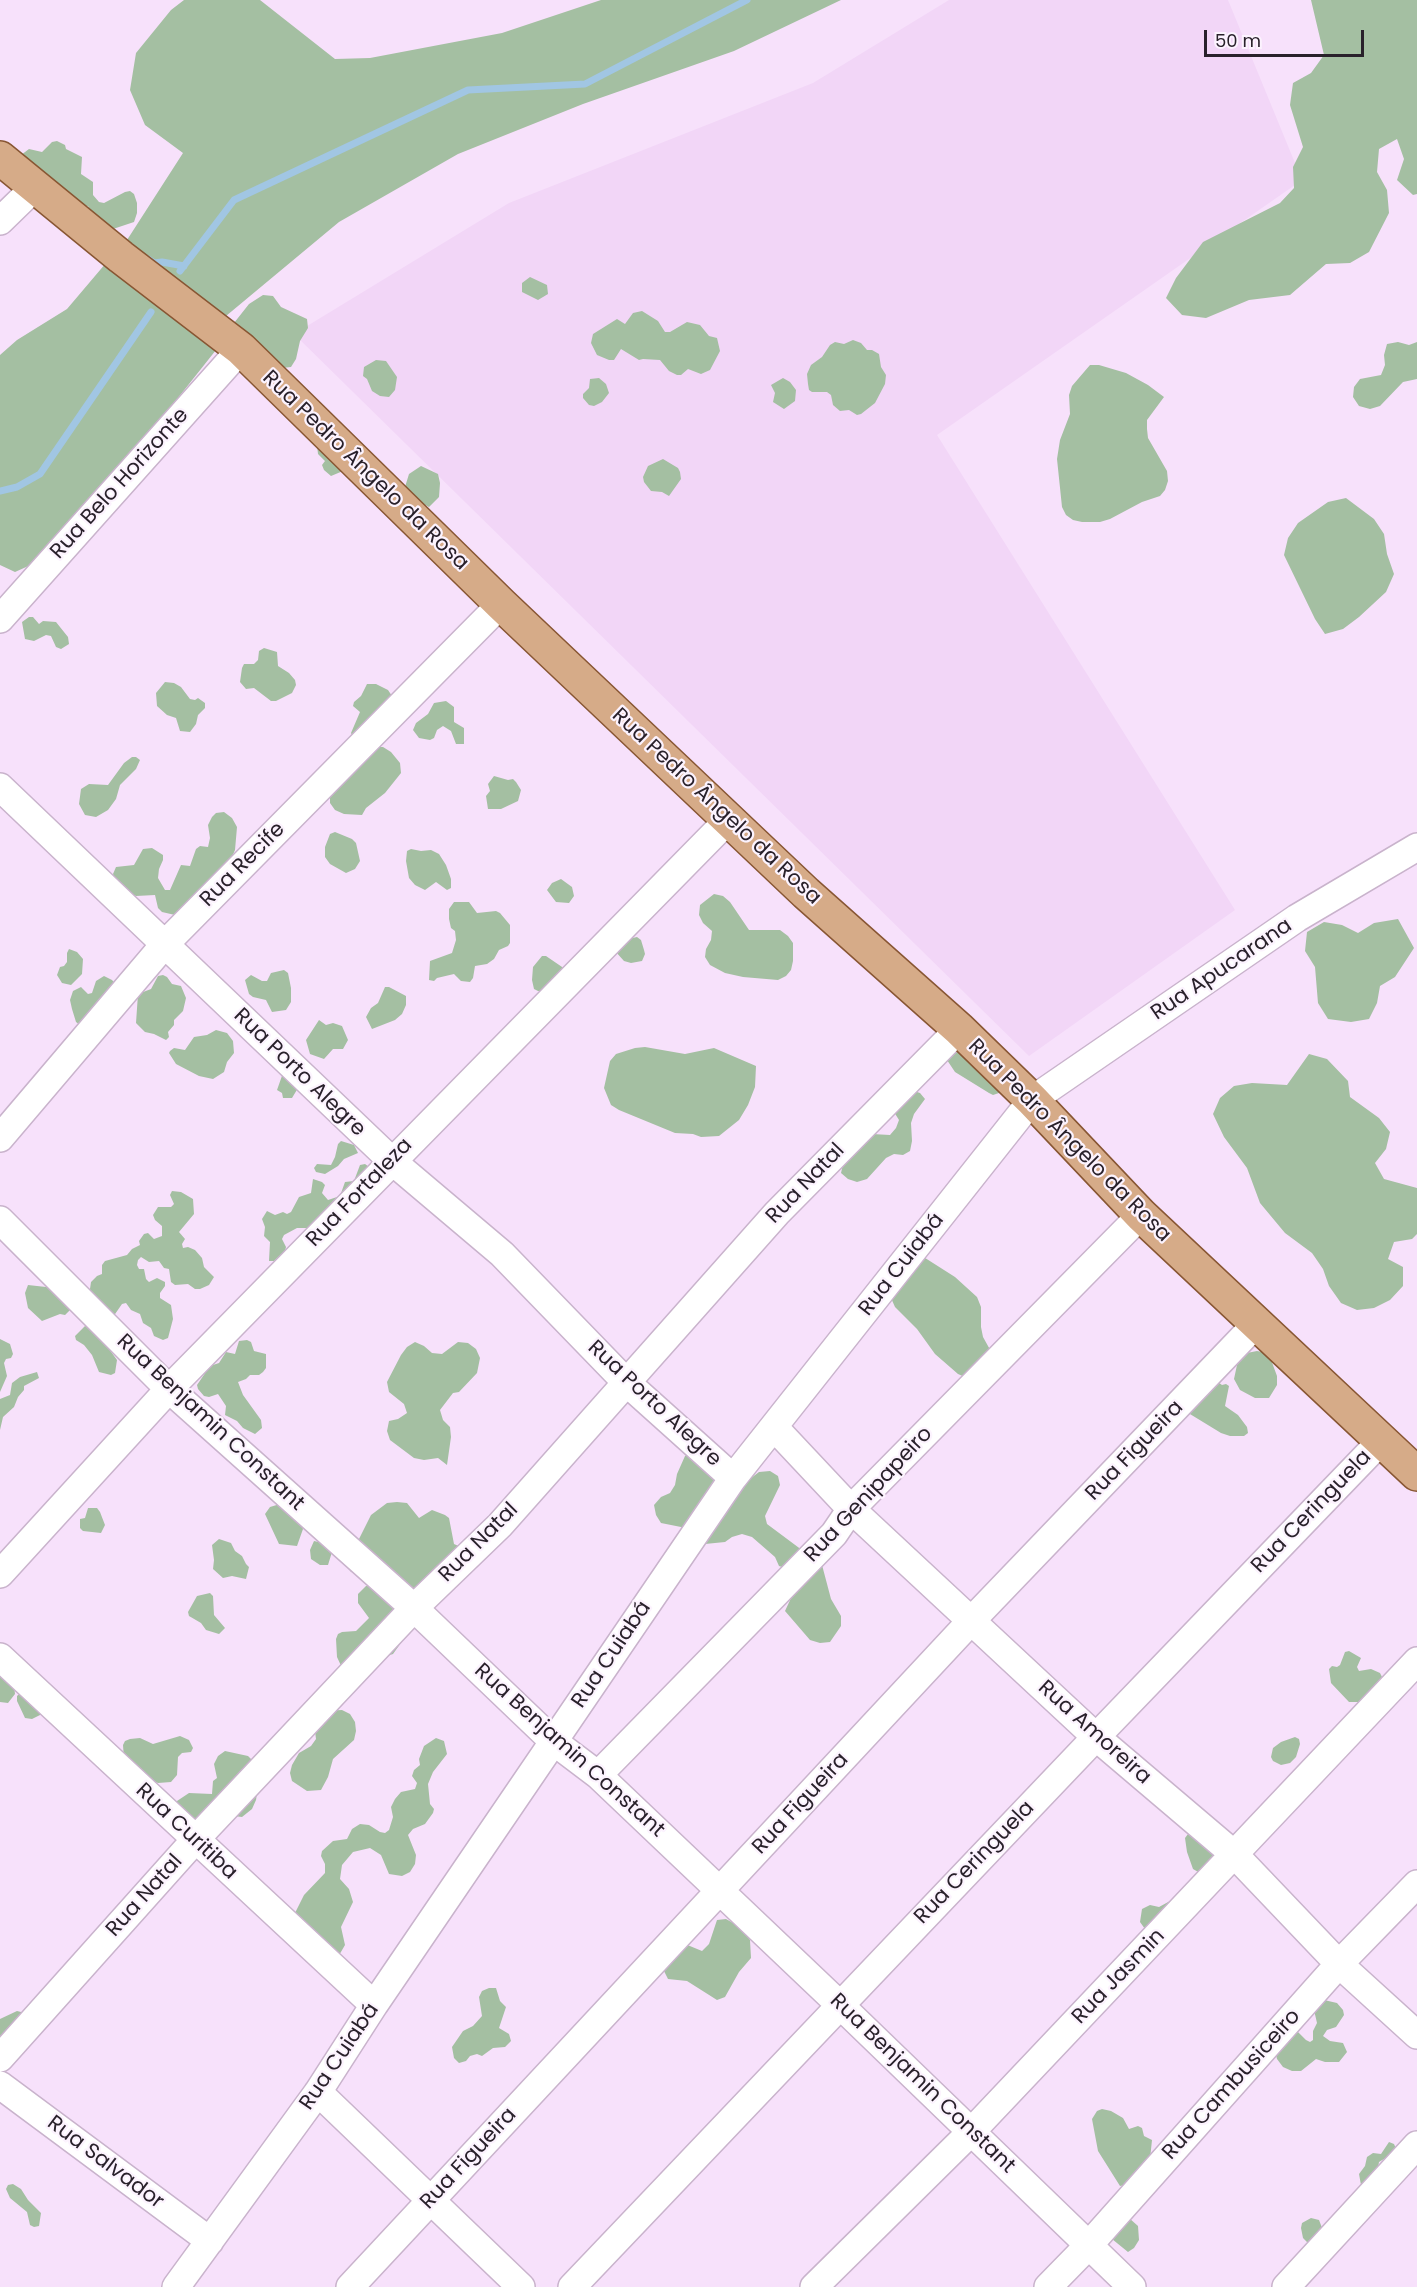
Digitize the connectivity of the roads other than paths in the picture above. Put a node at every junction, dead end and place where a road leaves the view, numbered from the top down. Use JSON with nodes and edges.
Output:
{"nodes":[{"id":1,"x":0,"y":158,"type":"edge"},
{"id":2,"x":36,"y":186,"type":"junction"},
{"id":3,"x":0,"y":220,"type":"edge"},
{"id":4,"x":241,"y":349,"type":"junction"},
{"id":5,"x":501,"y":604,"type":"junction"},
{"id":6,"x":0,"y":619,"type":"edge"},
{"id":7,"x":0,"y":787,"type":"edge"},
{"id":8,"x":729,"y":819,"type":"junction"},
{"id":9,"x":1415,"y":851,"type":"edge"},
{"id":10,"x":164,"y":945,"type":"junction"},
{"id":11,"x":959,"y":1029,"type":"junction"},
{"id":12,"x":1032,"y":1100,"type":"junction"},
{"id":13,"x":0,"y":1138,"type":"edge"},
{"id":14,"x":392,"y":1161,"type":"junction"},
{"id":15,"x":1141,"y":1215,"type":"junction"},
{"id":16,"x":0,"y":1220,"type":"edge"},
{"id":17,"x":1257,"y":1324,"type":"junction"},
{"id":18,"x":626,"y":1382,"type":"junction"},
{"id":19,"x":169,"y":1389,"type":"junction"},
{"id":20,"x":774,"y":1427,"type":"junction"},
{"id":21,"x":1381,"y":1441,"type":"junction"},
{"id":22,"x":1417,"y":1474,"type":"edge"},
{"id":23,"x":733,"y":1478,"type":"junction"},
{"id":24,"x":850,"y":1509,"type":"junction"},
{"id":25,"x":0,"y":1574,"type":"edge"},
{"id":26,"x":414,"y":1608,"type":"junction"},
{"id":27,"x":971,"y":1621,"type":"junction"},
{"id":28,"x":0,"y":1657,"type":"edge"},
{"id":29,"x":1417,"y":1661,"type":"edge"},
{"id":30,"x":1096,"y":1737,"type":"junction"},
{"id":31,"x":553,"y":1741,"type":"junction"},
{"id":32,"x":598,"y":1775,"type":"junction"},
{"id":33,"x":195,"y":1840,"type":"junction"},
{"id":34,"x":1235,"y":1855,"type":"junction"},
{"id":35,"x":1417,"y":1884,"type":"edge"},
{"id":36,"x":720,"y":1890,"type":"junction"},
{"id":37,"x":1339,"y":1965,"type":"junction"},
{"id":38,"x":374,"y":2005,"type":"junction"},
{"id":39,"x":840,"y":2005,"type":"junction"},
{"id":40,"x":1417,"y":2035,"type":"edge"},
{"id":41,"x":0,"y":2058,"type":"edge"},
{"id":42,"x":0,"y":2085,"type":"edge"},
{"id":43,"x":318,"y":2092,"type":"junction"},
{"id":44,"x":971,"y":2132,"type":"junction"},
{"id":45,"x":1417,"y":2145,"type":"edge"},
{"id":46,"x":431,"y":2200,"type":"junction"},
{"id":47,"x":210,"y":2241,"type":"junction"},
{"id":48,"x":1088,"y":2246,"type":"junction"},
{"id":49,"x":176,"y":2287,"type":"edge"},
{"id":50,"x":350,"y":2287,"type":"edge"},
{"id":51,"x":521,"y":2287,"type":"edge"},
{"id":52,"x":572,"y":2287,"type":"edge"},
{"id":53,"x":814,"y":2287,"type":"edge"},
{"id":54,"x":1048,"y":2287,"type":"edge"},
{"id":55,"x":1132,"y":2287,"type":"edge"},
{"id":56,"x":1286,"y":2287,"type":"edge"}],
"edges":[{"from":1,"to":2,"type":"main road","name":"Rua Pedro Ângelo da Rosa"},
{"from":2,"to":3,"type":"street"},
{"from":2,"to":4,"type":"main road","name":"Rua Pedro Ângelo da Rosa"},
{"from":4,"to":5,"type":"main road","name":"Rua Pedro Ângelo da Rosa"},
{"from":4,"to":6,"type":"street","name":"Rua Belo Horizonte"},
{"from":5,"to":8,"type":"main road","name":"Rua Pedro Ângelo da Rosa"},
{"from":5,"to":10,"type":"street","name":"Rua Recife"},
{"from":7,"to":10,"type":"street","name":"Rua Porto Alegre"},
{"from":8,"to":11,"type":"main road","name":"Rua Pedro Ângelo da Rosa"},
{"from":8,"to":14,"type":"street","name":"Rua Fortaleza"},
{"from":9,"to":12,"type":"street","name":"Rua Apucarana"},
{"from":10,"to":13,"type":"street","name":"Rua Recife"},
{"from":10,"to":14,"type":"street","name":"Rua Porto Alegre"},
{"from":11,"to":12,"type":"main road","name":"Rua Pedro Ângelo da Rosa"},
{"from":11,"to":18,"type":"street","name":"Rua Natal"},
{"from":12,"to":15,"type":"main road","name":"Rua Pedro Ângelo da Rosa"},
{"from":12,"to":20,"type":"street","name":"Rua Cuiabá"},
{"from":14,"to":18,"type":"street","name":"Rua Porto Alegre"},
{"from":14,"to":19,"type":"street","name":"Rua Fortaleza"},
{"from":15,"to":17,"type":"main road","name":"Rua Pedro Ângelo da Rosa"},
{"from":15,"to":24,"type":"street","name":"Rua Genipapeiro"},
{"from":16,"to":19,"type":"street","name":"Rua Benjamin Constant"},
{"from":17,"to":21,"type":"main road","name":"Rua Pedro Ângelo da Rosa"},
{"from":17,"to":27,"type":"street","name":"Rua Figueira"},
{"from":18,"to":23,"type":"street","name":"Rua Porto Alegre"},
{"from":18,"to":26,"type":"street","name":"Rua Natal"},
{"from":19,"to":25,"type":"street","name":"Rua Fortaleza"},
{"from":19,"to":26,"type":"street","name":"Rua Benjamin Constant"},
{"from":20,"to":23,"type":"street","name":"Rua Cuiabá"},
{"from":20,"to":24,"type":"street","name":"Rua Amoreira"},
{"from":21,"to":22,"type":"main road","name":"Rua Pedro Ângelo da Rosa"},
{"from":21,"to":30,"type":"street","name":"Rua Ceringuela"},
{"from":23,"to":31,"type":"street","name":"Rua Cuiabá"},
{"from":24,"to":27,"type":"street","name":"Rua Amoreira"},
{"from":24,"to":32,"type":"street","name":"Rua Genipapeiro"},
{"from":26,"to":31,"type":"street","name":"Rua Benjamin Constant"},
{"from":26,"to":33,"type":"street","name":"Rua Natal"},
{"from":27,"to":30,"type":"street","name":"Rua Amoreira"},
{"from":27,"to":36,"type":"street","name":"Rua Figueira"},
{"from":28,"to":33,"type":"street","name":"Rua Curitiba"},
{"from":29,"to":34,"type":"street","name":"Rua Jasmin"},
{"from":30,"to":34,"type":"street","name":"Rua Amoreira"},
{"from":30,"to":39,"type":"street","name":"Rua Ceringuela"},
{"from":31,"to":32,"type":"street","name":"Rua Benjamin Constant"},
{"from":31,"to":38,"type":"street","name":"Rua Cuiabá"},
{"from":32,"to":36,"type":"street","name":"Rua Benjamin Constant"},
{"from":33,"to":38,"type":"street","name":"Rua Curitiba"},
{"from":33,"to":41,"type":"street","name":"Rua Natal"},
{"from":34,"to":37,"type":"street","name":"Rua Amoreira"},
{"from":34,"to":44,"type":"street","name":"Rua Jasmin"},
{"from":35,"to":37,"type":"street","name":"Rua Cambusiceiro"},
{"from":36,"to":39,"type":"street","name":"Rua Benjamin Constant"},
{"from":36,"to":46,"type":"street","name":"Rua Figueira"},
{"from":37,"to":40,"type":"street","name":"Rua Amoreira"},
{"from":37,"to":48,"type":"street","name":"Rua Cambusiceiro"},
{"from":38,"to":43,"type":"street","name":"Rua Cuiabá"},
{"from":39,"to":44,"type":"street","name":"Rua Benjamin Constant"},
{"from":39,"to":52,"type":"street","name":"Rua Ceringuela"},
{"from":42,"to":47,"type":"street","name":"Rua Salvador"},
{"from":43,"to":46,"type":"street"},
{"from":43,"to":47,"type":"street","name":"Rua Cuiabá"},
{"from":44,"to":48,"type":"street","name":"Rua Benjamin Constant"},
{"from":44,"to":53,"type":"street","name":"Rua Jasmin"},
{"from":45,"to":56,"type":"street"},
{"from":46,"to":50,"type":"street","name":"Rua Figueira"},
{"from":46,"to":51,"type":"street"},
{"from":47,"to":49,"type":"street","name":"Rua Cuiabá"},
{"from":48,"to":54,"type":"street","name":"Rua Cambusiceiro"},
{"from":48,"to":55,"type":"street","name":"Rua Benjamin Constant"}]}
